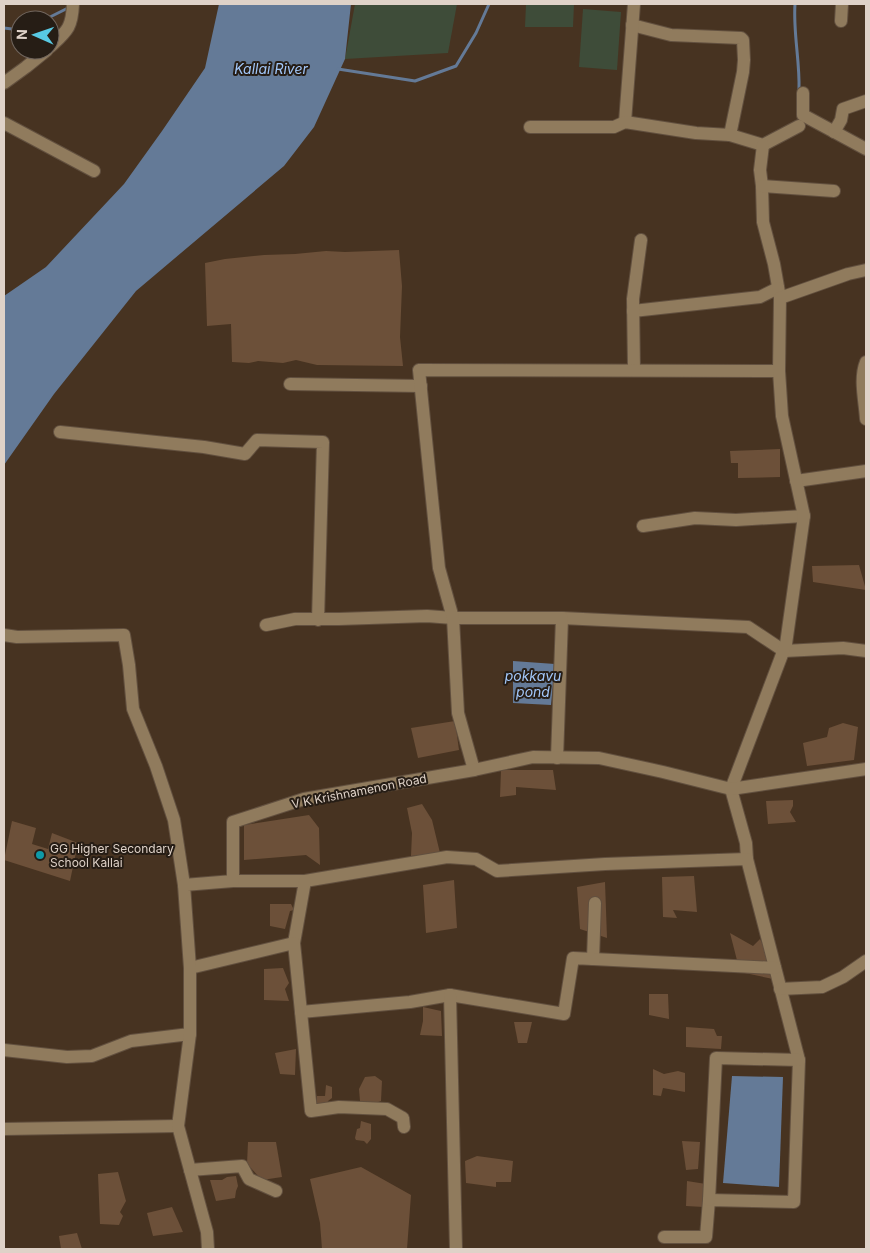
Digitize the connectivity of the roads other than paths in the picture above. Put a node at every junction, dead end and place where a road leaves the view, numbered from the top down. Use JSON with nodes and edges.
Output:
{"nodes":[{"id":1,"x":73,"y":4,"type":"edge"},
{"id":2,"x":634,"y":4,"type":"edge"},
{"id":3,"x":842,"y":4,"type":"edge"},
{"id":4,"x":840,"y":21,"type":"dead end"},
{"id":5,"x":632,"y":25,"type":"junction"},
{"id":6,"x":60,"y":38,"type":"edge"},
{"id":7,"x":35,"y":60,"type":"edge"},
{"id":8,"x":4,"y":83,"type":"edge"},
{"id":9,"x":803,"y":93,"type":"dead end"},
{"id":10,"x":866,"y":101,"type":"edge"},
{"id":11,"x":625,"y":122,"type":"junction"},
{"id":12,"x":4,"y":123,"type":"edge"},
{"id":13,"x":799,"y":126,"type":"dead end"},
{"id":14,"x":530,"y":127,"type":"dead end"},
{"id":15,"x":834,"y":132,"type":"junction"},
{"id":16,"x":730,"y":135,"type":"junction"},
{"id":17,"x":763,"y":145,"type":"junction"},
{"id":18,"x":866,"y":149,"type":"edge"},
{"id":19,"x":94,"y":171,"type":"dead end"},
{"id":20,"x":762,"y":186,"type":"junction"},
{"id":21,"x":834,"y":191,"type":"dead end"},
{"id":22,"x":641,"y":240,"type":"dead end"},
{"id":23,"x":866,"y":270,"type":"edge"},
{"id":24,"x":779,"y":293,"type":"junction"},
{"id":25,"x":633,"y":311,"type":"junction"},
{"id":26,"x":866,"y":362,"type":"edge"},
{"id":27,"x":634,"y":370,"type":"junction"},
{"id":28,"x":779,"y":371,"type":"junction"},
{"id":29,"x":290,"y":384,"type":"dead end"},
{"id":30,"x":421,"y":386,"type":"junction"},
{"id":31,"x":866,"y":419,"type":"edge"},
{"id":32,"x":60,"y":432,"type":"dead end"},
{"id":33,"x":866,"y":472,"type":"edge"},
{"id":34,"x":796,"y":481,"type":"junction"},
{"id":35,"x":804,"y":516,"type":"junction"},
{"id":36,"x":643,"y":526,"type":"dead end"},
{"id":37,"x":453,"y":618,"type":"junction"},
{"id":38,"x":562,"y":618,"type":"junction"},
{"id":39,"x":318,"y":620,"type":"junction"},
{"id":40,"x":266,"y":625,"type":"dead end"},
{"id":41,"x":4,"y":635,"type":"edge"},
{"id":42,"x":784,"y":651,"type":"junction"},
{"id":43,"x":866,"y":652,"type":"edge"},
{"id":44,"x":557,"y":758,"type":"junction"},
{"id":45,"x":866,"y":769,"type":"edge"},
{"id":46,"x":474,"y":770,"type":"junction"},
{"id":47,"x":730,"y":789,"type":"junction"},
{"id":48,"x":747,"y":859,"type":"junction"},
{"id":49,"x":233,"y":880,"type":"junction"},
{"id":50,"x":304,"y":881,"type":"junction"},
{"id":51,"x":184,"y":885,"type":"junction"},
{"id":52,"x":595,"y":902,"type":"dead end"},
{"id":53,"x":294,"y":943,"type":"junction"},
{"id":54,"x":593,"y":959,"type":"junction"},
{"id":55,"x":866,"y":961,"type":"edge"},
{"id":56,"x":190,"y":968,"type":"junction"},
{"id":57,"x":775,"y":968,"type":"junction"},
{"id":58,"x":780,"y":989,"type":"junction"},
{"id":59,"x":450,"y":995,"type":"junction"},
{"id":60,"x":301,"y":1012,"type":"junction"},
{"id":61,"x":190,"y":1034,"type":"junction"},
{"id":62,"x":4,"y":1050,"type":"edge"},
{"id":63,"x":799,"y":1060,"type":"junction"},
{"id":64,"x":178,"y":1126,"type":"junction"},
{"id":65,"x":404,"y":1127,"type":"dead end"},
{"id":66,"x":4,"y":1129,"type":"edge"},
{"id":67,"x":190,"y":1170,"type":"junction"},
{"id":68,"x":276,"y":1191,"type":"dead end"},
{"id":69,"x":709,"y":1200,"type":"junction"},
{"id":70,"x":664,"y":1237,"type":"dead end"},
{"id":71,"x":208,"y":1249,"type":"edge"},
{"id":72,"x":456,"y":1249,"type":"edge"}],
"edges":[{"from":1,"to":6,"type":"street"},
{"from":2,"to":5,"type":"street"},
{"from":3,"to":4,"type":"street"},
{"from":5,"to":11,"type":"street"},
{"from":5,"to":16,"type":"street"},
{"from":7,"to":8,"type":"street"},
{"from":9,"to":15,"type":"street"},
{"from":10,"to":15,"type":"street"},
{"from":11,"to":14,"type":"street"},
{"from":11,"to":16,"type":"street"},
{"from":12,"to":19,"type":"street"},
{"from":13,"to":17,"type":"street"},
{"from":15,"to":18,"type":"street"},
{"from":16,"to":17,"type":"street"},
{"from":17,"to":20,"type":"street"},
{"from":20,"to":21,"type":"street"},
{"from":20,"to":24,"type":"street"},
{"from":22,"to":25,"type":"street"},
{"from":23,"to":24,"type":"street"},
{"from":24,"to":25,"type":"street"},
{"from":24,"to":28,"type":"street"},
{"from":25,"to":27,"type":"street"},
{"from":26,"to":31,"type":"street"},
{"from":27,"to":28,"type":"street"},
{"from":27,"to":30,"type":"street"},
{"from":28,"to":34,"type":"street"},
{"from":29,"to":30,"type":"street"},
{"from":30,"to":37,"type":"street"},
{"from":32,"to":39,"type":"street"},
{"from":33,"to":34,"type":"street"},
{"from":34,"to":35,"type":"street"},
{"from":35,"to":36,"type":"street"},
{"from":35,"to":42,"type":"street"},
{"from":37,"to":38,"type":"street"},
{"from":37,"to":39,"type":"street"},
{"from":37,"to":46,"type":"street"},
{"from":38,"to":42,"type":"street"},
{"from":38,"to":44,"type":"street"},
{"from":39,"to":40,"type":"street"},
{"from":41,"to":51,"type":"street"},
{"from":42,"to":43,"type":"street"},
{"from":42,"to":47,"type":"street"},
{"from":44,"to":46,"type":"street","name":"V K Krishnamenon Road"},
{"from":44,"to":47,"type":"street","name":"V K Krishnamenon Road"},
{"from":45,"to":47,"type":"street","name":"V K Krishnamenon Road"},
{"from":46,"to":49,"type":"street","name":"V K Krishnamenon Road"},
{"from":47,"to":48,"type":"street"},
{"from":48,"to":50,"type":"street"},
{"from":48,"to":57,"type":"street"},
{"from":49,"to":50,"type":"street"},
{"from":49,"to":51,"type":"street"},
{"from":50,"to":53,"type":"street"},
{"from":51,"to":56,"type":"street"},
{"from":52,"to":54,"type":"street"},
{"from":53,"to":56,"type":"street"},
{"from":53,"to":60,"type":"street"},
{"from":54,"to":57,"type":"street"},
{"from":54,"to":59,"type":"street"},
{"from":55,"to":58,"type":"street"},
{"from":56,"to":61,"type":"street"},
{"from":57,"to":58,"type":"street"},
{"from":58,"to":63,"type":"street"},
{"from":59,"to":60,"type":"street"},
{"from":59,"to":72,"type":"street"},
{"from":60,"to":65,"type":"street"},
{"from":61,"to":62,"type":"street"},
{"from":61,"to":64,"type":"street"},
{"from":63,"to":69,"type":"street"},
{"from":63,"to":69,"type":"street"},
{"from":64,"to":66,"type":"street"},
{"from":64,"to":67,"type":"street"},
{"from":67,"to":68,"type":"street"},
{"from":67,"to":71,"type":"street"},
{"from":69,"to":70,"type":"street"}]}
